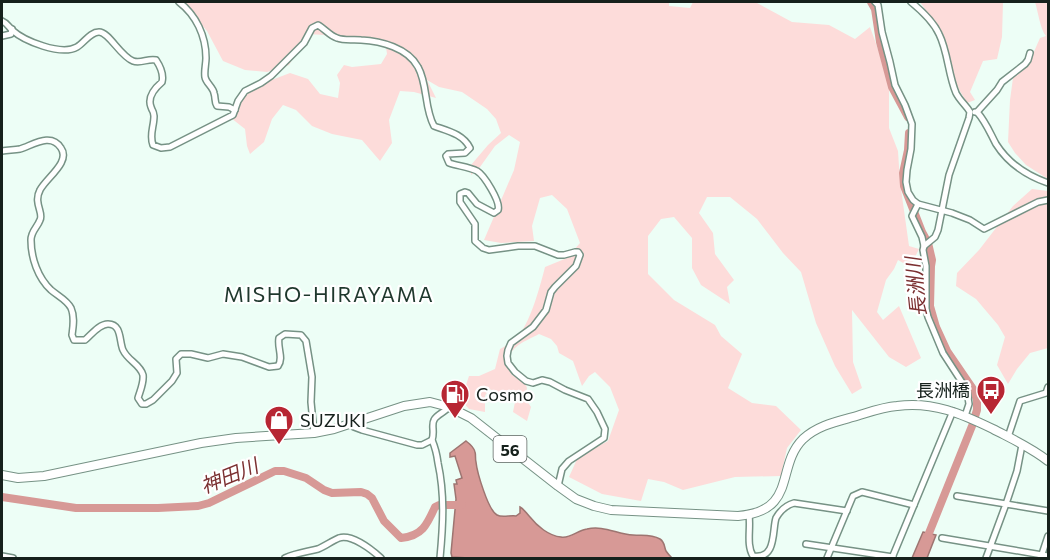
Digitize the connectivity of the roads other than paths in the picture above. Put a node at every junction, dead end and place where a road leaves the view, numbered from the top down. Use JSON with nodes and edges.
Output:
{"nodes":[{"id":1,"x":179,"y":2,"type":"edge"},
{"id":2,"x":875,"y":2,"type":"edge"},
{"id":3,"x":911,"y":2,"type":"edge"},
{"id":4,"x":2,"y":21,"type":"edge"},
{"id":5,"x":12,"y":29,"type":"junction"},
{"id":6,"x":2,"y":36,"type":"edge"},
{"id":7,"x":1030,"y":53,"type":"dead end"},
{"id":8,"x":235,"y":111,"type":"junction"},
{"id":9,"x":970,"y":112,"type":"junction"},
{"id":10,"x":977,"y":112,"type":"junction"},
{"id":11,"x":2,"y":151,"type":"edge"},
{"id":12,"x":1048,"y":183,"type":"edge"},
{"id":13,"x":1048,"y":200,"type":"edge"},
{"id":14,"x":918,"y":204,"type":"junction"},
{"id":15,"x":942,"y":211,"type":"junction"},
{"id":16,"x":924,"y":246,"type":"junction"},
{"id":17,"x":1048,"y":387,"type":"edge"},
{"id":18,"x":449,"y":407,"type":"junction"},
{"id":19,"x":953,"y":411,"type":"junction"},
{"id":20,"x":967,"y":416,"type":"junction"},
{"id":21,"x":352,"y":424,"type":"junction"},
{"id":22,"x":314,"y":433,"type":"junction"},
{"id":23,"x":1008,"y":437,"type":"junction"},
{"id":24,"x":432,"y":440,"type":"junction"},
{"id":25,"x":1022,"y":444,"type":"junction"},
{"id":26,"x":1048,"y":462,"type":"edge"},
{"id":27,"x":2,"y":475,"type":"edge"},
{"id":28,"x":558,"y":486,"type":"junction"},
{"id":29,"x":957,"y":496,"type":"dead end"},
{"id":30,"x":1006,"y":504,"type":"junction"},
{"id":31,"x":914,"y":505,"type":"junction"},
{"id":32,"x":847,"y":511,"type":"junction"},
{"id":33,"x":1048,"y":512,"type":"edge"},
{"id":34,"x":749,"y":515,"type":"junction"},
{"id":35,"x":1048,"y":536,"type":"edge"},
{"id":36,"x":942,"y":538,"type":"dead end"},
{"id":37,"x":806,"y":544,"type":"dead end"},
{"id":38,"x":991,"y":546,"type":"junction"},
{"id":39,"x":830,"y":548,"type":"junction"},
{"id":40,"x":2,"y":556,"type":"edge"},
{"id":41,"x":1048,"y":556,"type":"edge"},
{"id":42,"x":1041,"y":557,"type":"edge"},
{"id":43,"x":13,"y":558,"type":"edge"},
{"id":44,"x":285,"y":558,"type":"edge"},
{"id":45,"x":381,"y":558,"type":"edge"},
{"id":46,"x":440,"y":558,"type":"edge"},
{"id":47,"x":827,"y":558,"type":"edge"},
{"id":48,"x":892,"y":558,"type":"edge"},
{"id":49,"x":986,"y":558,"type":"edge"}],
"edges":[{"from":1,"to":8,"type":"street"},
{"from":2,"to":14,"type":"street"},
{"from":3,"to":9,"type":"street"},
{"from":4,"to":5,"type":"street"},
{"from":5,"to":6,"type":"street"},
{"from":5,"to":8,"type":"street"},
{"from":7,"to":10,"type":"street"},
{"from":8,"to":28,"type":"street"},
{"from":9,"to":10,"type":"street"},
{"from":9,"to":15,"type":"street"},
{"from":10,"to":12,"type":"street"},
{"from":11,"to":22,"type":"street"},
{"from":13,"to":15,"type":"street"},
{"from":14,"to":15,"type":"street"},
{"from":14,"to":16,"type":"street"},
{"from":15,"to":16,"type":"street"},
{"from":16,"to":20,"type":"street"},
{"from":17,"to":23,"type":"street"},
{"from":18,"to":21,"type":"highway","number":"56"},
{"from":18,"to":24,"type":"street"},
{"from":18,"to":28,"type":"highway","number":"56"},
{"from":19,"to":20,"type":"highway"},
{"from":19,"to":31,"type":"street"},
{"from":19,"to":34,"type":"highway"},
{"from":20,"to":23,"type":"highway"},
{"from":21,"to":22,"type":"highway","number":"56"},
{"from":21,"to":24,"type":"street"},
{"from":22,"to":27,"type":"highway","number":"56"},
{"from":23,"to":25,"type":"highway"},
{"from":24,"to":46,"type":"street"},
{"from":25,"to":26,"type":"highway"},
{"from":25,"to":30,"type":"street"},
{"from":28,"to":34,"type":"highway","number":"56"},
{"from":29,"to":30,"type":"street"},
{"from":30,"to":33,"type":"street"},
{"from":30,"to":38,"type":"street"},
{"from":31,"to":32,"type":"street"},
{"from":31,"to":48,"type":"street"},
{"from":32,"to":34,"type":"street"},
{"from":32,"to":39,"type":"street"},
{"from":35,"to":42,"type":"street"},
{"from":36,"to":38,"type":"street"},
{"from":37,"to":39,"type":"street"},
{"from":38,"to":42,"type":"street"},
{"from":38,"to":49,"type":"street"},
{"from":39,"to":47,"type":"street"},
{"from":39,"to":48,"type":"street"},
{"from":40,"to":43,"type":"street"},
{"from":41,"to":42,"type":"street"},
{"from":44,"to":45,"type":"street"}]}
